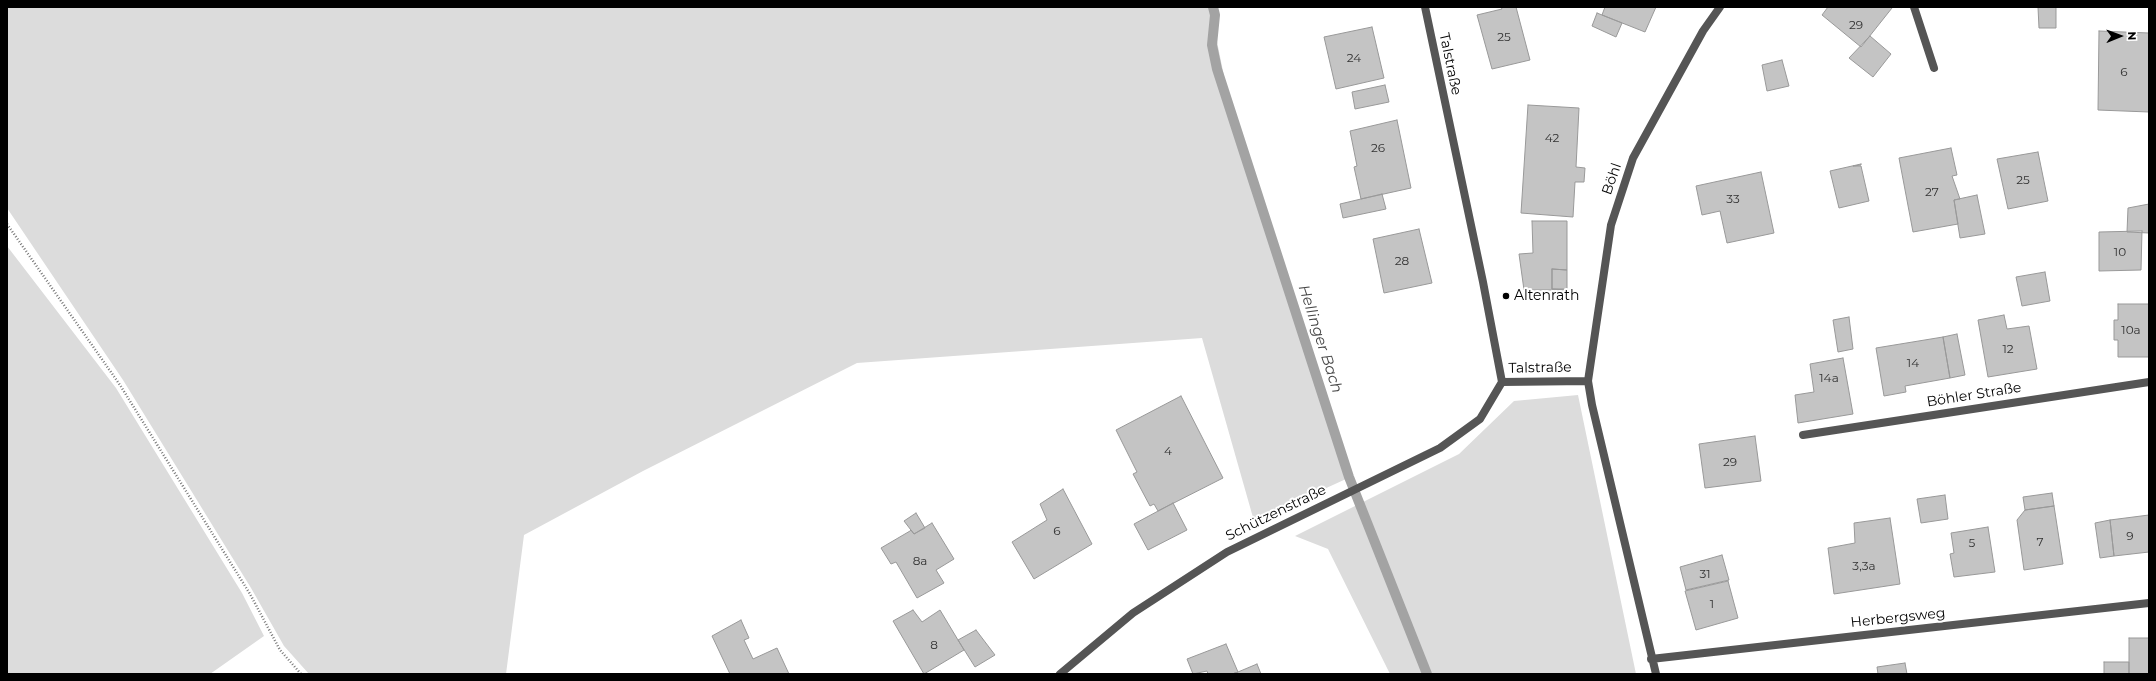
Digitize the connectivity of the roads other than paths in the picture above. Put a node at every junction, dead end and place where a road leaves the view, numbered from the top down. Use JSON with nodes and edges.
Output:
{"nodes":[{"id":1,"x":1424,"y":7,"type":"edge"},
{"id":2,"x":1720,"y":7,"type":"edge"},
{"id":3,"x":1914,"y":7,"type":"edge"},
{"id":4,"x":1934,"y":68,"type":"dead end"},
{"id":5,"x":1588,"y":381,"type":"junction"},
{"id":6,"x":1502,"y":382,"type":"junction"},
{"id":7,"x":2149,"y":382,"type":"edge"},
{"id":8,"x":1803,"y":435,"type":"dead end"},
{"id":9,"x":2149,"y":603,"type":"edge"},
{"id":10,"x":1651,"y":658,"type":"junction"},
{"id":11,"x":1060,"y":674,"type":"edge"},
{"id":12,"x":1656,"y":674,"type":"edge"}],
"edges":[{"from":1,"to":6,"type":"street","name":"Talstraße"},
{"from":2,"to":5,"type":"street","name":"Böhl"},
{"from":3,"to":4,"type":"street"},
{"from":5,"to":6,"type":"street","name":"Talstraße"},
{"from":5,"to":10,"type":"street","name":"Talstraße"},
{"from":6,"to":11,"type":"street","name":"Schützenstraße"},
{"from":7,"to":8,"type":"street","name":"Böhler Straße"},
{"from":9,"to":10,"type":"street","name":"Herbergsweg"},
{"from":10,"to":12,"type":"street","name":"Talstraße"}]}
